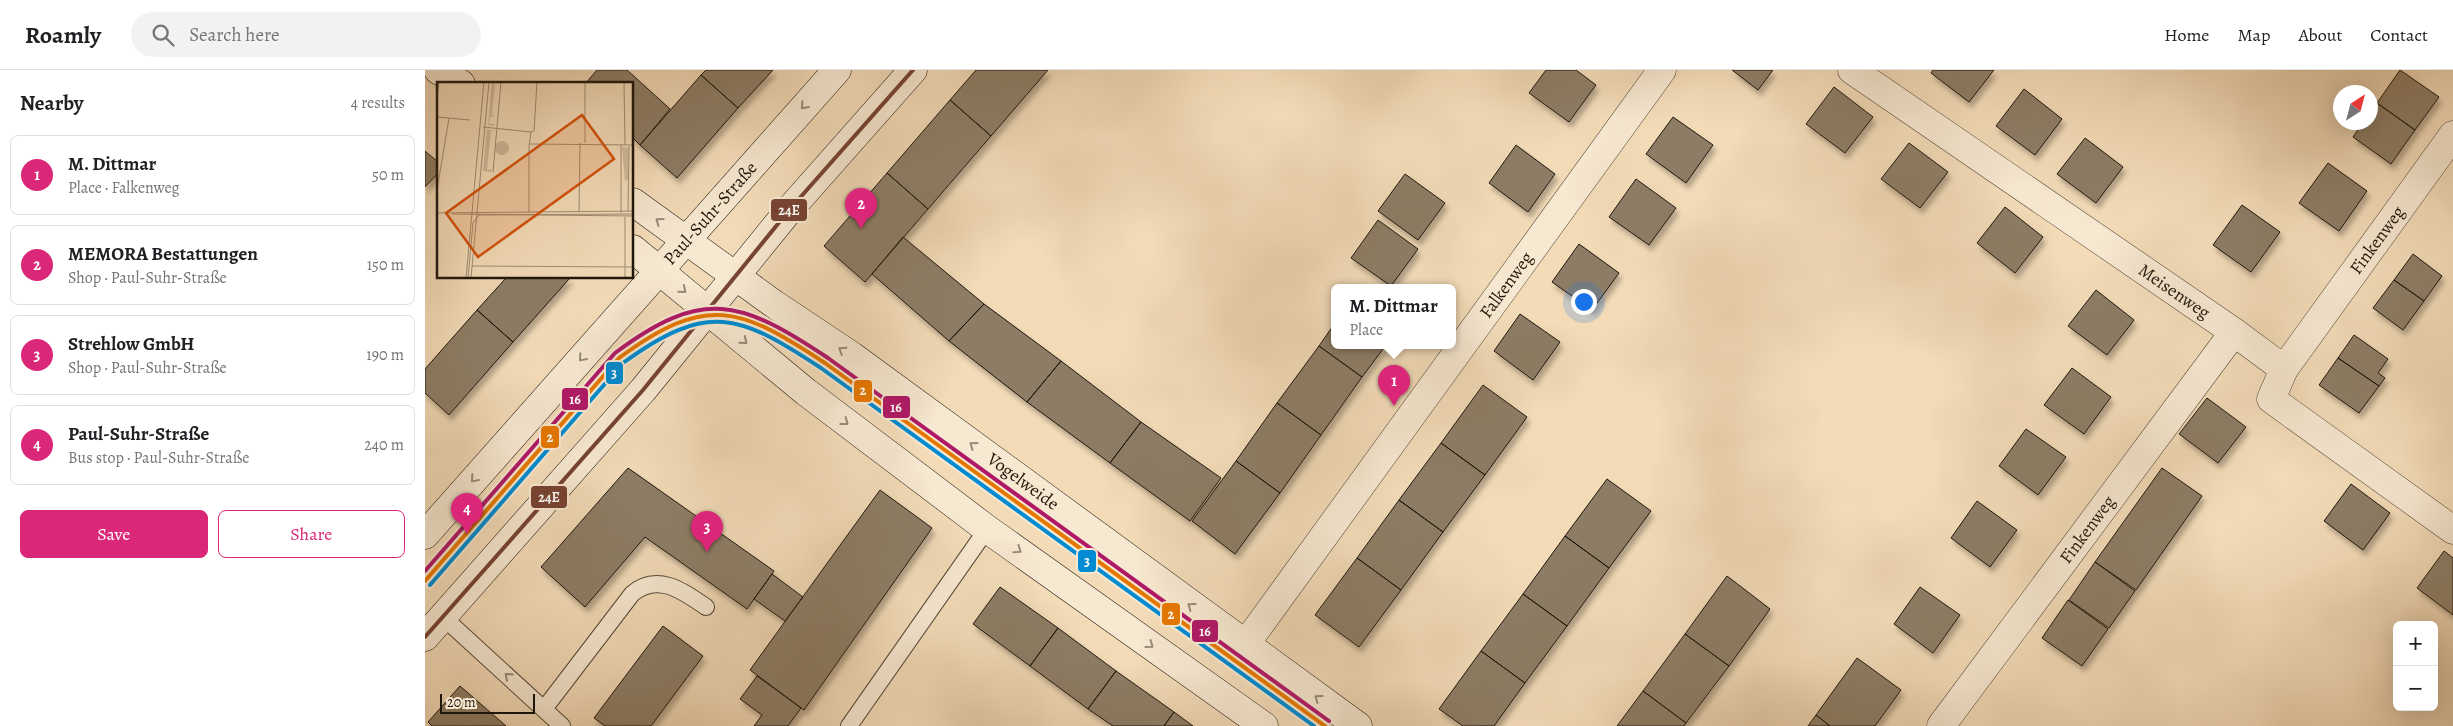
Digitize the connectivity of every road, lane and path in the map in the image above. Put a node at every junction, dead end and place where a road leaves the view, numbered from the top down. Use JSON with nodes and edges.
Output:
{"nodes":[{"id":1,"x":438,"y":70,"type":"edge"},
{"id":2,"x":837,"y":70,"type":"edge"},
{"id":3,"x":913,"y":70,"type":"edge"},
{"id":4,"x":1662,"y":70,"type":"edge"},
{"id":5,"x":1852,"y":70,"type":"edge"},
{"id":6,"x":425,"y":74,"type":"edge"},
{"id":7,"x":458,"y":82,"type":"edge"},
{"id":8,"x":437,"y":84,"type":"edge"},
{"id":9,"x":2453,"y":135,"type":"edge"},
{"id":10,"x":634,"y":203,"type":"edge"},
{"id":11,"x":685,"y":240,"type":"junction"},
{"id":12,"x":634,"y":250,"type":"edge"},
{"id":13,"x":659,"y":270,"type":"junction"},
{"id":14,"x":734,"y":276,"type":"junction"},
{"id":15,"x":707,"y":310,"type":"junction"},
{"id":16,"x":2234,"y":332,"type":"junction"},
{"id":17,"x":2284,"y":369,"type":"junction"},
{"id":18,"x":987,"y":529,"type":"junction"},
{"id":19,"x":2453,"y":530,"type":"edge"},
{"id":20,"x":425,"y":536,"type":"edge"},
{"id":21,"x":706,"y":607,"type":"dead end"},
{"id":22,"x":443,"y":617,"type":"junction"},
{"id":23,"x":425,"y":637,"type":"edge"},
{"id":24,"x":1245,"y":645,"type":"junction"},
{"id":25,"x":544,"y":709,"type":"junction"},
{"id":26,"x":563,"y":726,"type":"edge"},
{"id":27,"x":849,"y":726,"type":"edge"},
{"id":28,"x":1263,"y":726,"type":"edge"},
{"id":29,"x":1358,"y":726,"type":"edge"},
{"id":30,"x":1941,"y":726,"type":"edge"}],
"edges":[{"from":1,"to":7,"type":"street"},
{"from":2,"to":11,"type":"street","name":"Paul-Suhr-Straße","one_way":true},
{"from":3,"to":14,"type":"street"},
{"from":4,"to":24,"type":"street","name":"Falkenweg"},
{"from":5,"to":16,"type":"street","name":"Meisenweg"},
{"from":6,"to":8,"type":"street"},
{"from":9,"to":17,"type":"street","name":"Finkenweg"},
{"from":11,"to":10,"type":"street","name":"Vogelweide","one_way":true},
{"from":11,"to":13,"type":"street","name":"Paul-Suhr-Straße"},
{"from":11,"to":14,"type":"street","name":"Vogelweide"},
{"from":12,"to":13,"type":"street"},
{"from":13,"to":15,"type":"street","one_way":true},
{"from":13,"to":20,"type":"street","name":"Paul-Suhr-Straße","one_way":true},
{"from":14,"to":15,"type":"street"},
{"from":24,"to":14,"type":"street","name":"Vogelweide","one_way":true},
{"from":15,"to":18,"type":"street","one_way":true},
{"from":15,"to":22,"type":"street"},
{"from":16,"to":17,"type":"street","name":"Meisenweg"},
{"from":16,"to":30,"type":"street","name":"Finkenweg"},
{"from":17,"to":19,"type":"street"},
{"from":18,"to":27,"type":"lane"},
{"from":18,"to":28,"type":"street","one_way":true},
{"from":21,"to":25,"type":"lane"},
{"from":22,"to":23,"type":"street"},
{"from":25,"to":22,"type":"lane","one_way":true},
{"from":29,"to":24,"type":"street","name":"Vogelweide","one_way":true},
{"from":25,"to":26,"type":"lane"}]}
